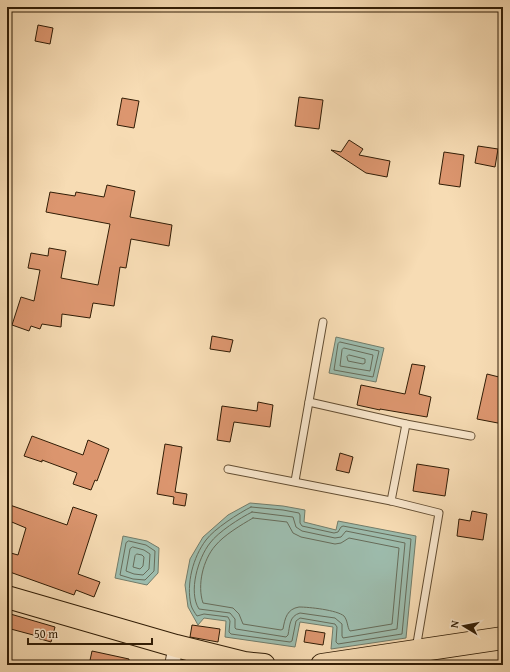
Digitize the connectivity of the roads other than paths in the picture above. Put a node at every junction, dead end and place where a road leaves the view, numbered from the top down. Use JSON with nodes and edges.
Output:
{"nodes":[{"id":1,"x":323,"y":322,"type":"dead end"},
{"id":2,"x":309,"y":402,"type":"junction"},
{"id":3,"x":406,"y":424,"type":"junction"},
{"id":4,"x":471,"y":436,"type":"dead end"},
{"id":5,"x":228,"y":469,"type":"dead end"},
{"id":6,"x":295,"y":481,"type":"junction"},
{"id":7,"x":392,"y":501,"type":"junction"},
{"id":8,"x":7,"y":597,"type":"edge"},
{"id":9,"x":503,"y":638,"type":"edge"},
{"id":10,"x":416,"y":651,"type":"junction"},
{"id":11,"x":174,"y":655,"type":"edge"},
{"id":12,"x":264,"y":665,"type":"edge"},
{"id":13,"x":322,"y":665,"type":"edge"}],
"edges":[{"from":1,"to":2,"type":"lane"},
{"from":2,"to":3,"type":"lane"},
{"from":2,"to":6,"type":"lane"},
{"from":3,"to":4,"type":"lane"},
{"from":3,"to":7,"type":"lane"},
{"from":5,"to":6,"type":"lane"},
{"from":6,"to":7,"type":"lane"},
{"from":7,"to":10,"type":"lane"},
{"from":8,"to":11,"type":"main road"},
{"from":9,"to":10,"type":"main road"},
{"from":10,"to":13,"type":"main road"},
{"from":11,"to":12,"type":"main road"}]}
